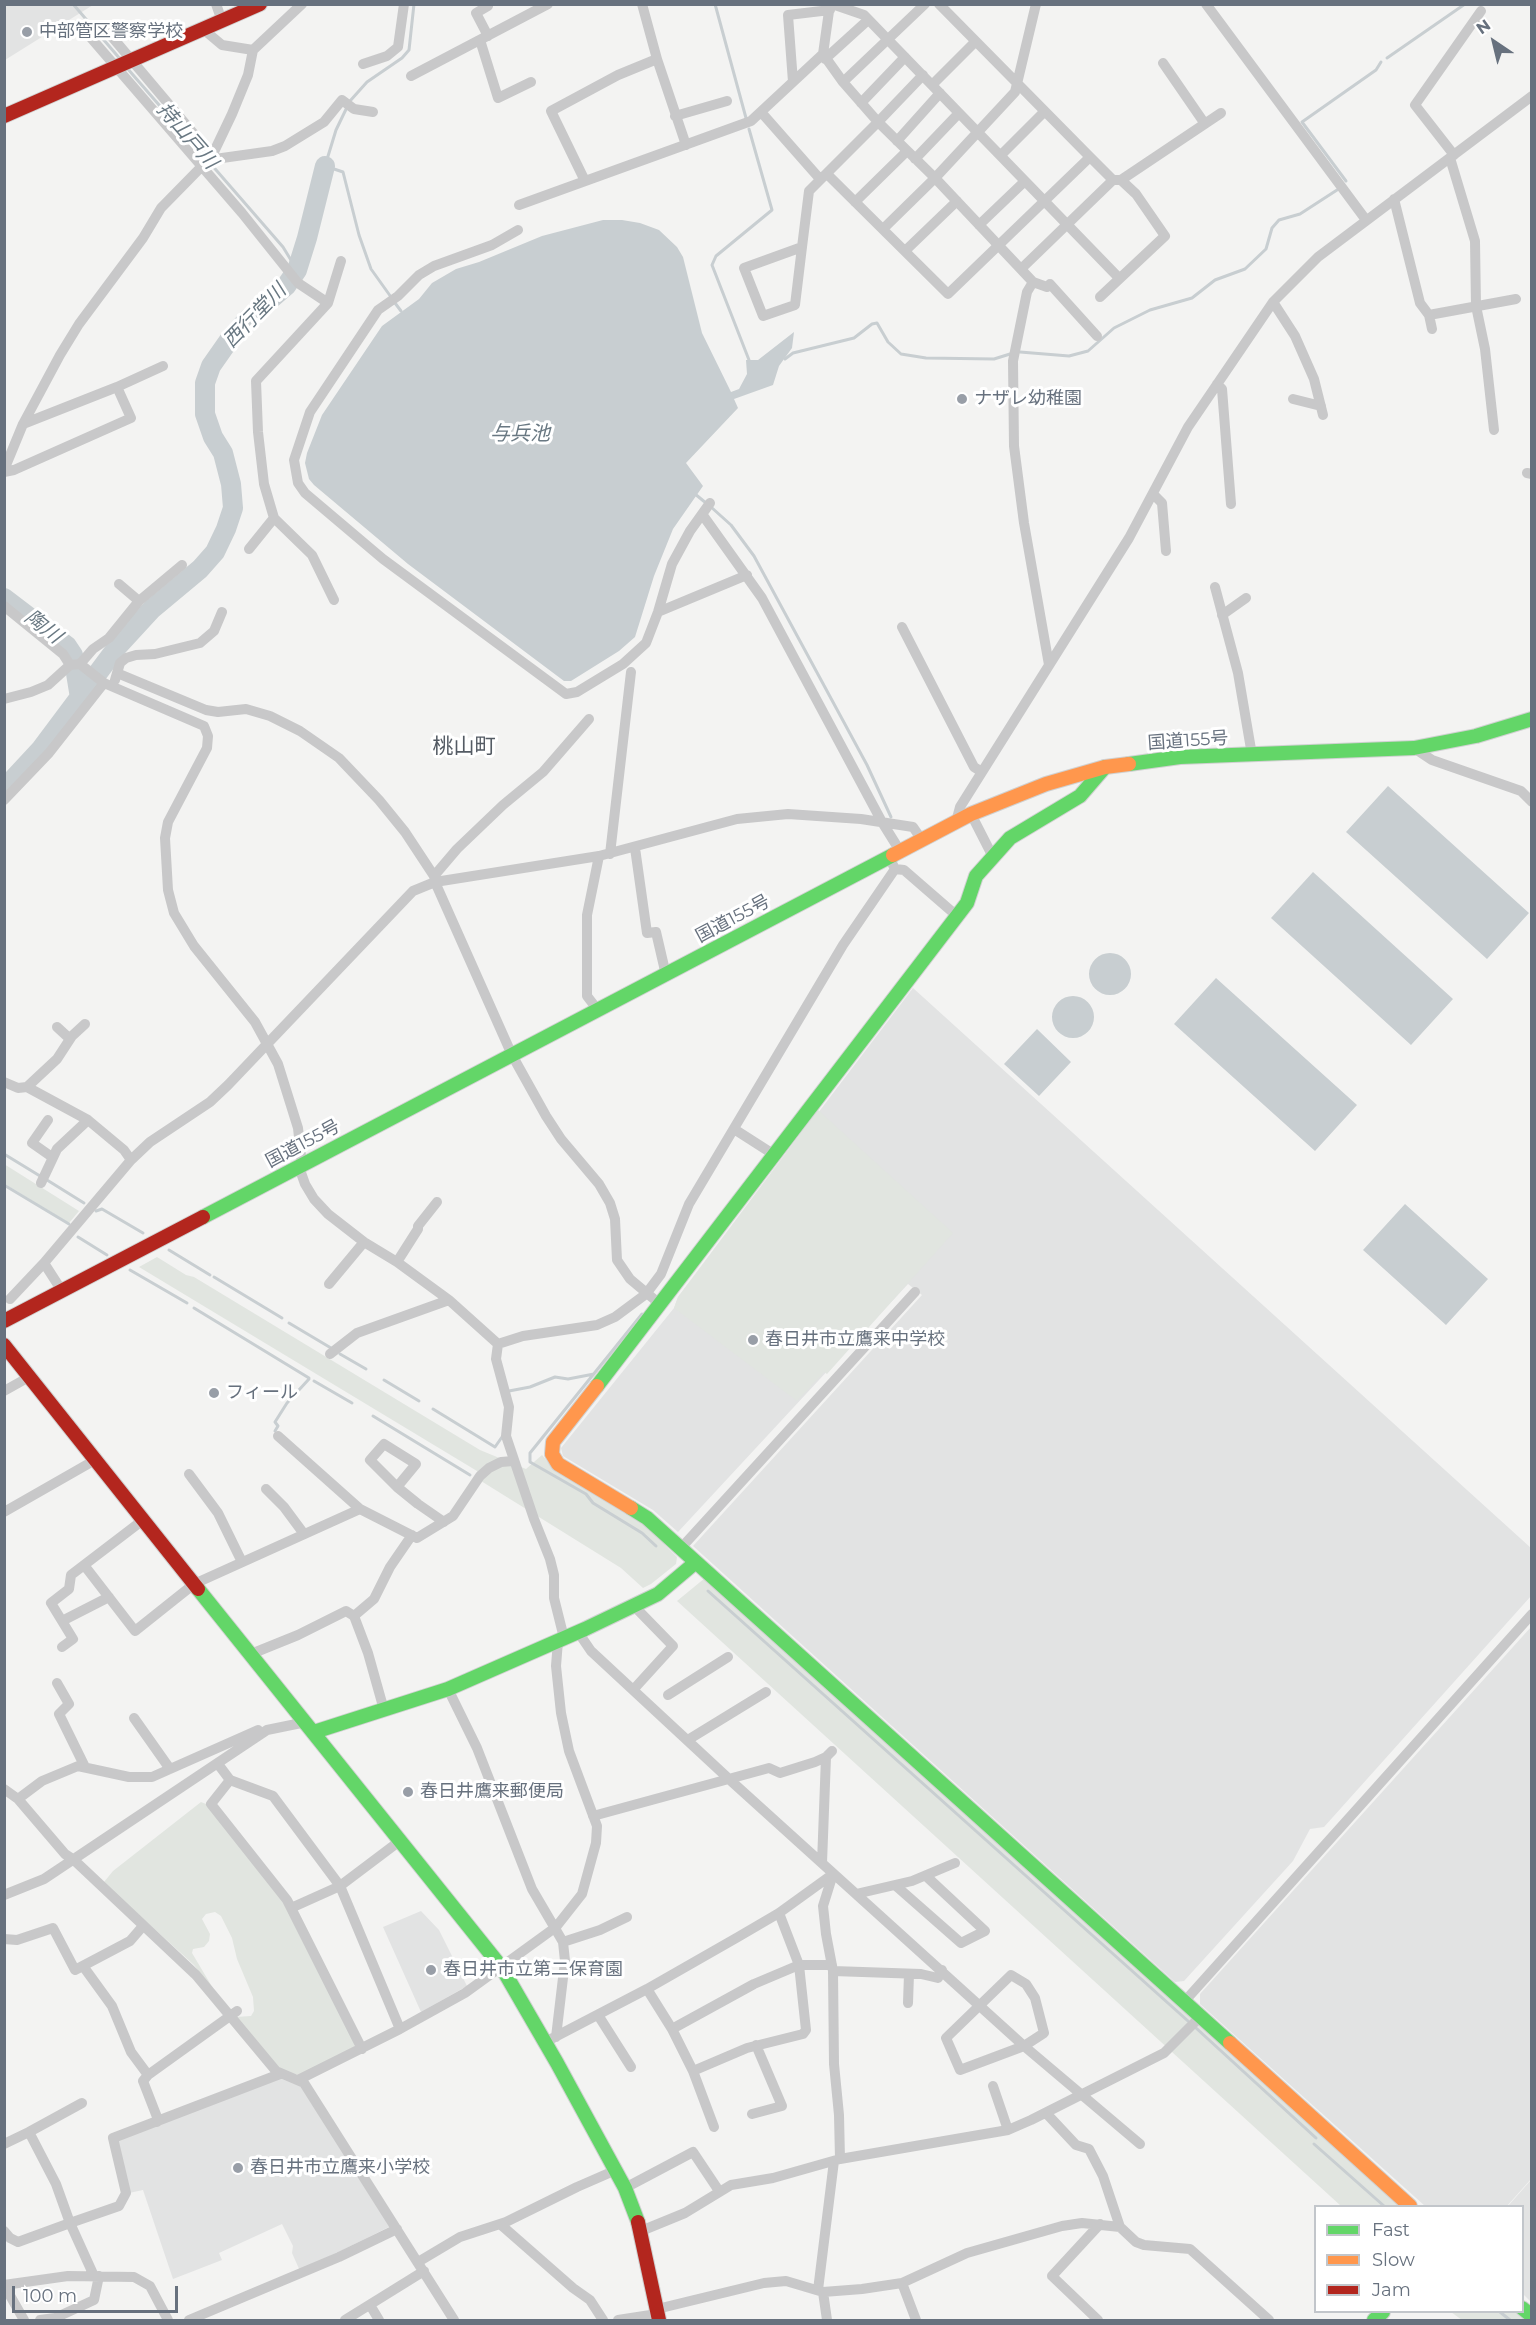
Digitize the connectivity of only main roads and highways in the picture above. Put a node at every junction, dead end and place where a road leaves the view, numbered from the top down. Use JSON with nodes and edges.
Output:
{"nodes":[{"id":1,"x":260,"y":4,"type":"edge"},
{"id":2,"x":4,"y":116,"type":"edge"},
{"id":3,"x":1532,"y":720,"type":"edge"},
{"id":4,"x":1105,"y":767,"type":"junction"},
{"id":5,"x":4,"y":1321,"type":"edge"},
{"id":6,"x":4,"y":1345,"type":"edge"},
{"id":7,"x":696,"y":1562,"type":"junction"},
{"id":8,"x":310,"y":1727,"type":"junction"},
{"id":9,"x":1409,"y":2205,"type":"edge"},
{"id":10,"x":658,"y":2314,"type":"edge"}],
"edges":[{"from":1,"to":2,"type":"main road"},
{"from":3,"to":4,"type":"main road","name":"国道155号"},
{"from":4,"to":5,"type":"main road","name":"国道155号"},
{"from":4,"to":7,"type":"main road"},
{"from":6,"to":8,"type":"main road"},
{"from":7,"to":8,"type":"main road"},
{"from":7,"to":9,"type":"main road"},
{"from":8,"to":10,"type":"main road"}]}
